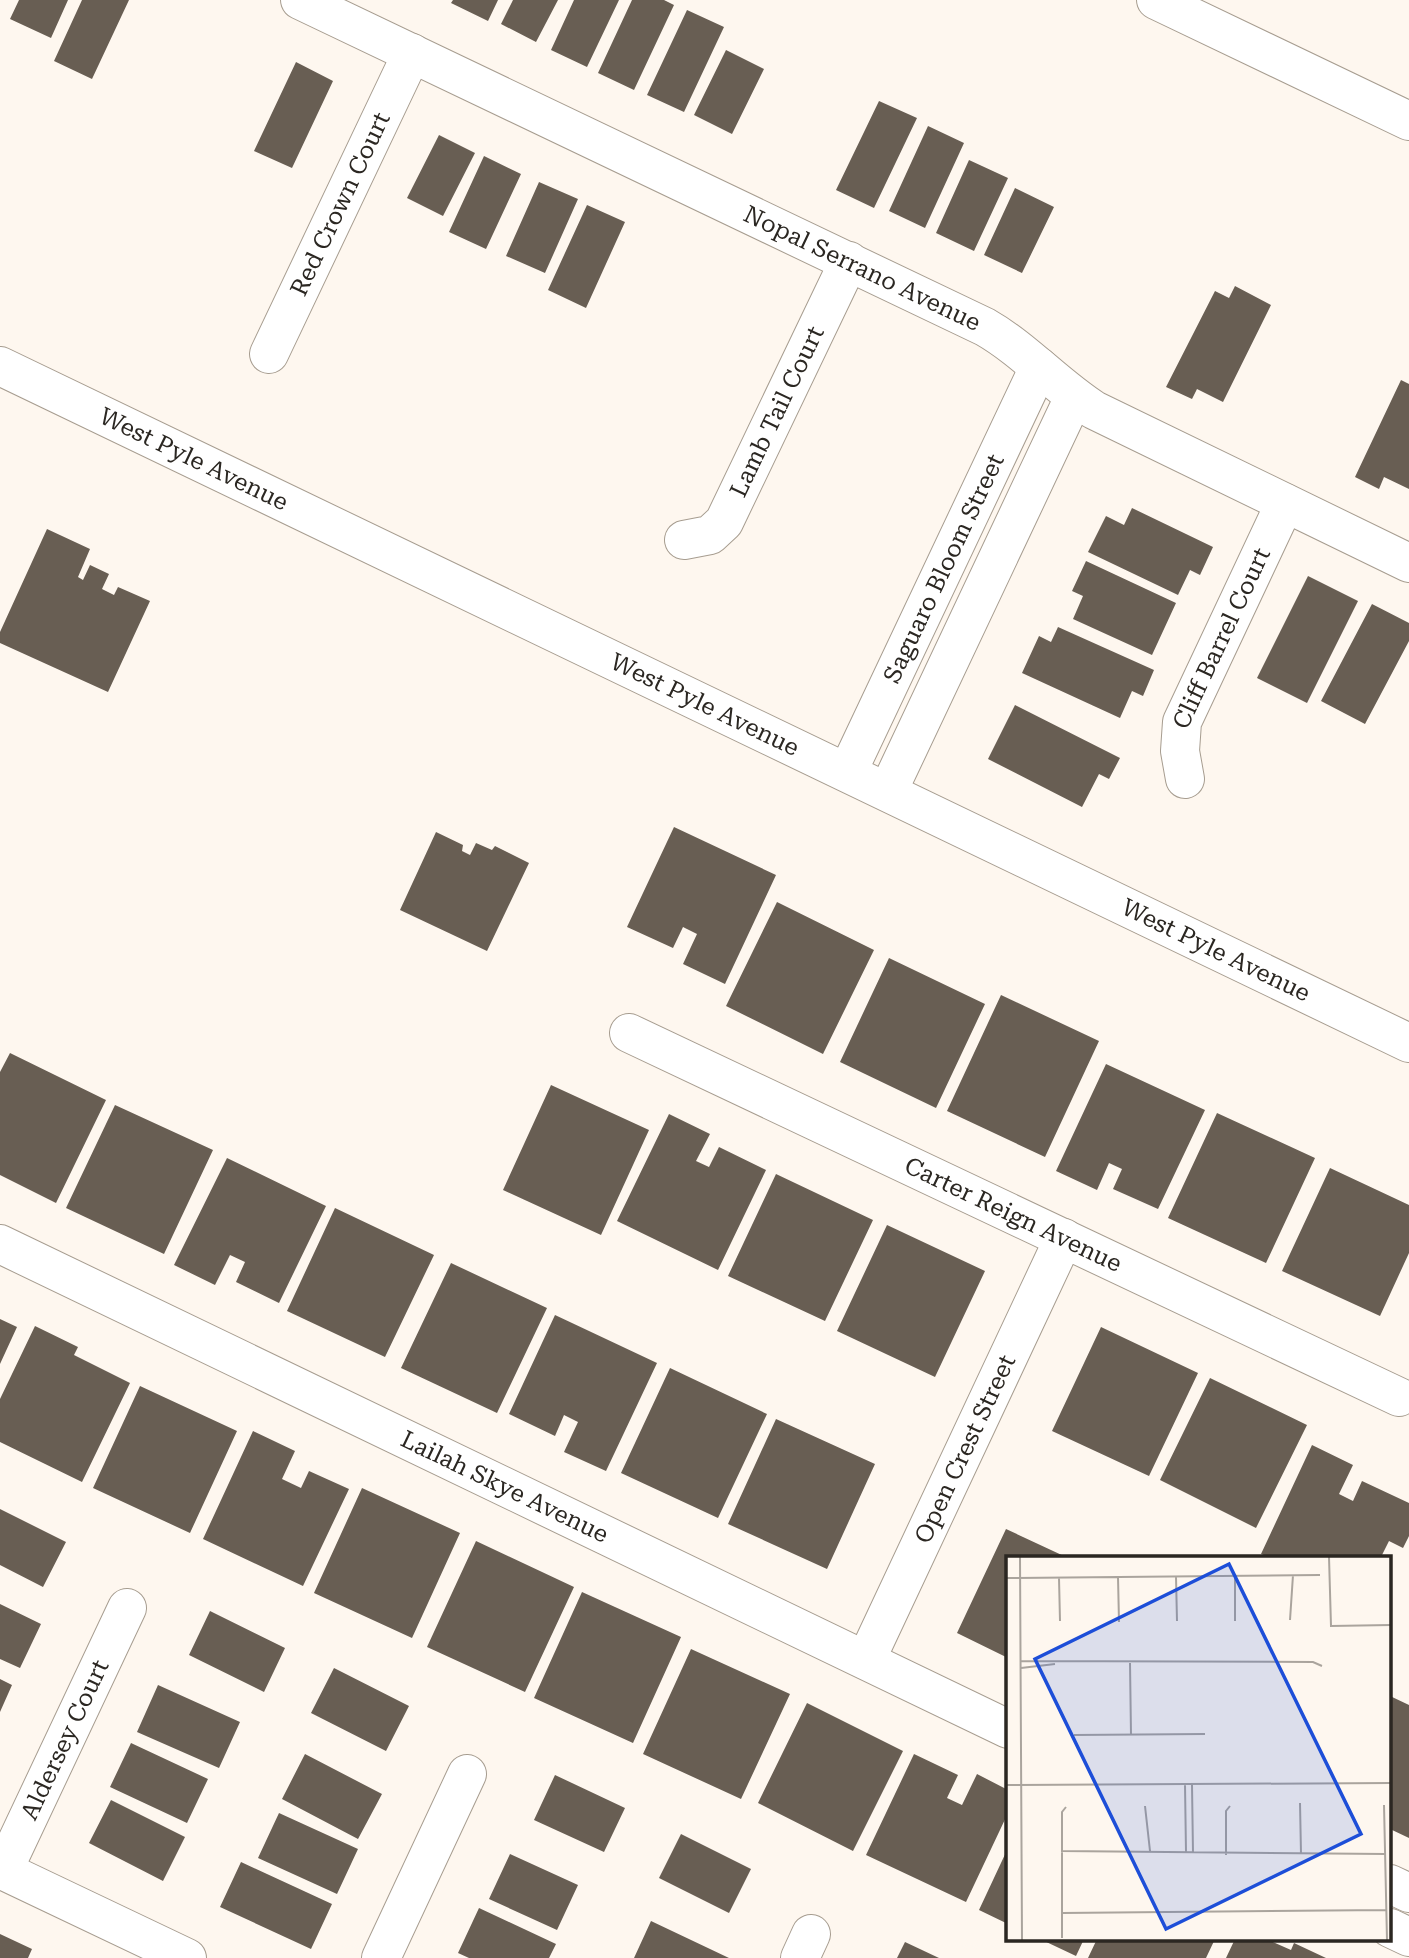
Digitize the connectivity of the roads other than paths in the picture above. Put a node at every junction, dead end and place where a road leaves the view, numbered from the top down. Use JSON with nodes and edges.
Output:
{"nodes":[{"id":1,"x":300,"y":0,"type":"edge"},
{"id":2,"x":1156,"y":0,"type":"edge"},
{"id":3,"x":412,"y":53,"type":"junction"},
{"id":4,"x":1409,"y":121,"type":"edge"},
{"id":5,"x":849,"y":261,"type":"junction"},
{"id":6,"x":269,"y":354,"type":"dead end"},
{"id":7,"x":0,"y":366,"type":"edge"},
{"id":8,"x":1039,"y":367,"type":"junction"},
{"id":9,"x":1074,"y":397,"type":"junction"},
{"id":10,"x":987,"y":477,"type":"junction"},
{"id":11,"x":1027,"y":496,"type":"junction"},
{"id":12,"x":1285,"y":503,"type":"junction"},
{"id":13,"x":684,"y":540,"type":"dead end"},
{"id":14,"x":1409,"y":563,"type":"edge"},
{"id":15,"x":848,"y":771,"type":"junction"},
{"id":16,"x":1185,"y":779,"type":"dead end"},
{"id":17,"x":888,"y":791,"type":"junction"},
{"id":18,"x":629,"y":1033,"type":"dead end"},
{"id":19,"x":1409,"y":1043,"type":"edge"},
{"id":20,"x":1064,"y":1238,"type":"junction"},
{"id":21,"x":0,"y":1244,"type":"edge"},
{"id":22,"x":1399,"y":1397,"type":"dead end"},
{"id":23,"x":127,"y":1608,"type":"dead end"},
{"id":24,"x":866,"y":1660,"type":"junction"},
{"id":25,"x":1006,"y":1728,"type":"edge"},
{"id":26,"x":467,"y":1774,"type":"dead end"},
{"id":27,"x":1,"y":1870,"type":"edge"},
{"id":28,"x":1392,"y":1929,"type":"edge"},
{"id":29,"x":1409,"y":1937,"type":"edge"},
{"id":30,"x":187,"y":1958,"type":"edge"},
{"id":31,"x":382,"y":1958,"type":"edge"}],
"edges":[{"from":1,"to":3,"type":"street","name":"Nopal Serrano Avenue"},
{"from":2,"to":4,"type":"street"},
{"from":3,"to":5,"type":"street","name":"Nopal Serrano Avenue"},
{"from":3,"to":6,"type":"street","name":"Red Crown Court"},
{"from":5,"to":8,"type":"street","name":"Nopal Serrano Avenue"},
{"from":5,"to":13,"type":"street","name":"Lamb Tail Court"},
{"from":7,"to":15,"type":"street","name":"West Pyle Avenue"},
{"from":8,"to":9,"type":"street","name":"Nopal Serrano Avenue"},
{"from":8,"to":10,"type":"street","name":"Saguaro Bloom Street"},
{"from":9,"to":11,"type":"street","name":"Saguaro Bloom Street"},
{"from":9,"to":12,"type":"street","name":"Nopal Serrano Avenue"},
{"from":10,"to":11,"type":"street"},
{"from":10,"to":15,"type":"street","name":"Saguaro Bloom Street"},
{"from":11,"to":17,"type":"street","name":"Saguaro Bloom Street"},
{"from":12,"to":14,"type":"street","name":"Nopal Serrano Avenue"},
{"from":12,"to":16,"type":"street","name":"Cliff Barrel Court"},
{"from":15,"to":17,"type":"street","name":"West Pyle Avenue"},
{"from":17,"to":19,"type":"street","name":"West Pyle Avenue"},
{"from":18,"to":20,"type":"street","name":"Carter Reign Avenue"},
{"from":20,"to":22,"type":"street","name":"Carter Reign Avenue"},
{"from":20,"to":24,"type":"street","name":"Open Crest Street"},
{"from":21,"to":24,"type":"street","name":"Lailah Skye Avenue"},
{"from":23,"to":27,"type":"street","name":"Aldersey Court"},
{"from":24,"to":25,"type":"street","name":"Lailah Skye Avenue"},
{"from":26,"to":31,"type":"street"},
{"from":27,"to":30,"type":"street"},
{"from":28,"to":29,"type":"street"}]}
